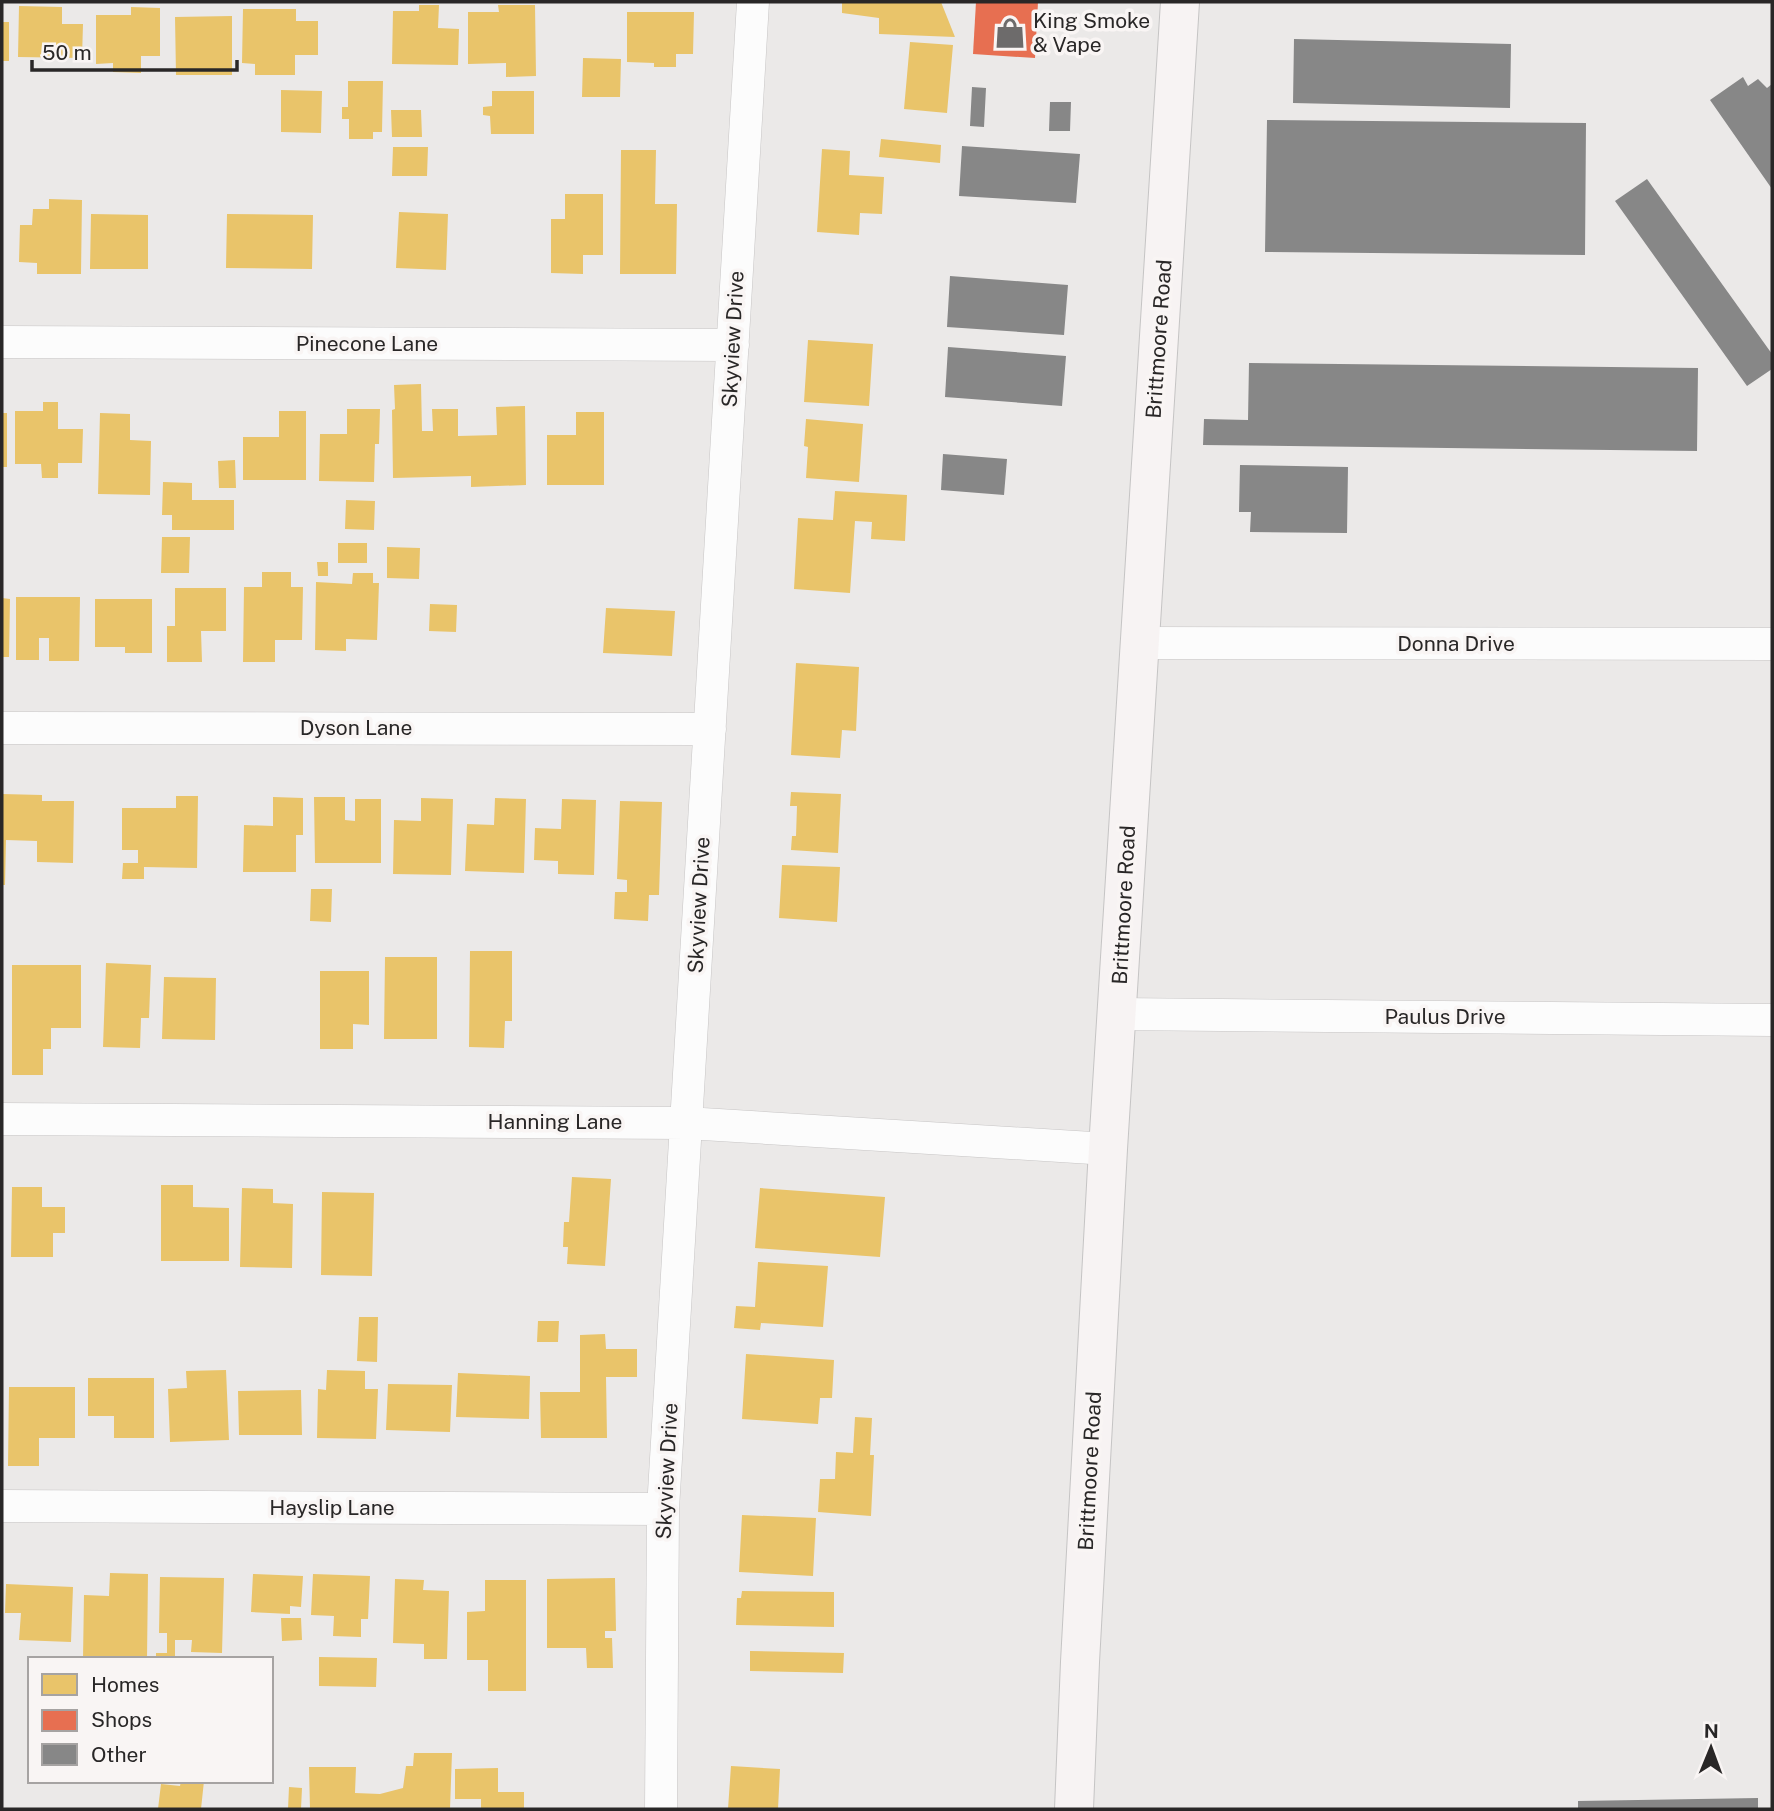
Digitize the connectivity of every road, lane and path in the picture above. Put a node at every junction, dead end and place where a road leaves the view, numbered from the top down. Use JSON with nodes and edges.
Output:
{"nodes":[{"id":1,"x":753,"y":2,"type":"edge"},
{"id":2,"x":1180,"y":2,"type":"edge"},
{"id":3,"x":2,"y":342,"type":"edge"},
{"id":4,"x":733,"y":345,"type":"junction"},
{"id":5,"x":1140,"y":643,"type":"junction"},
{"id":6,"x":1772,"y":644,"type":"edge"},
{"id":7,"x":2,"y":728,"type":"edge"},
{"id":8,"x":710,"y":729,"type":"junction"},
{"id":9,"x":1117,"y":1014,"type":"junction"},
{"id":10,"x":1772,"y":1020,"type":"edge"},
{"id":11,"x":2,"y":1119,"type":"edge"},
{"id":12,"x":686,"y":1123,"type":"junction"},
{"id":13,"x":1108,"y":1149,"type":"junction"},
{"id":14,"x":2,"y":1506,"type":"edge"},
{"id":15,"x":663,"y":1509,"type":"junction"},
{"id":16,"x":661,"y":1809,"type":"edge"},
{"id":17,"x":1074,"y":1809,"type":"edge"}],
"edges":[{"from":1,"to":4,"type":"street","name":"Skyview Drive"},
{"from":2,"to":5,"type":"main road","name":"Brittmoore Road"},
{"from":3,"to":4,"type":"street","name":"Pinecone Lane"},
{"from":4,"to":8,"type":"street","name":"Skyview Drive"},
{"from":5,"to":6,"type":"street","name":"Donna Drive"},
{"from":5,"to":9,"type":"main road","name":"Brittmoore Road"},
{"from":7,"to":8,"type":"street","name":"Dyson Lane"},
{"from":8,"to":12,"type":"street","name":"Skyview Drive"},
{"from":9,"to":10,"type":"street","name":"Paulus Drive"},
{"from":9,"to":13,"type":"main road","name":"Brittmoore Road"},
{"from":11,"to":12,"type":"street","name":"Hanning Lane"},
{"from":12,"to":13,"type":"street","name":"Hanning Lane"},
{"from":12,"to":15,"type":"street","name":"Skyview Drive"},
{"from":13,"to":17,"type":"main road","name":"Brittmoore Road"},
{"from":14,"to":15,"type":"street","name":"Hayslip Lane"},
{"from":15,"to":16,"type":"street","name":"Skyview Drive"}]}
